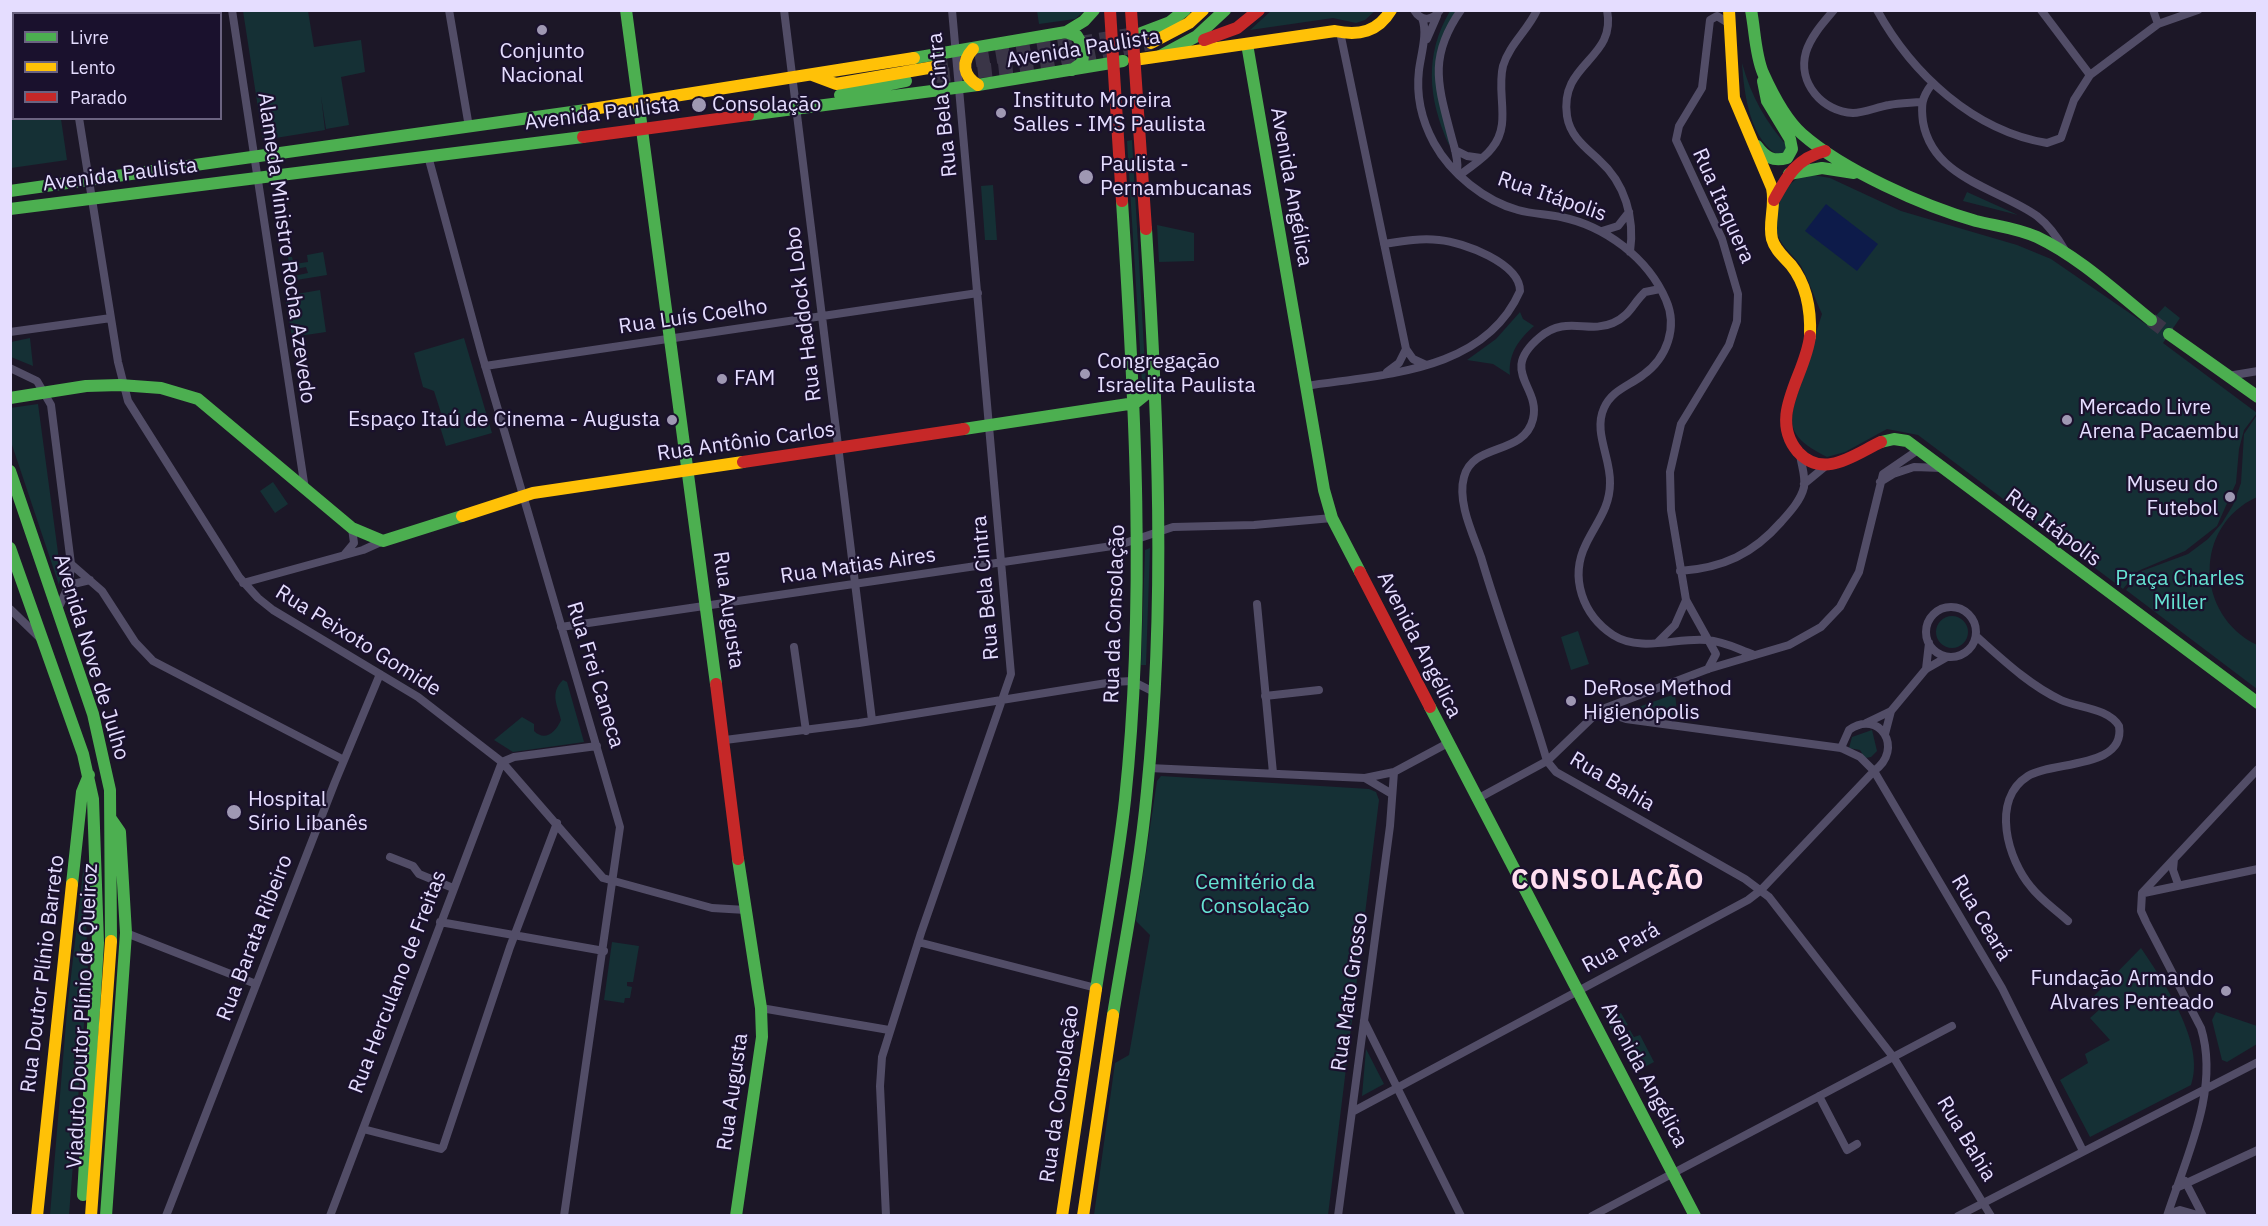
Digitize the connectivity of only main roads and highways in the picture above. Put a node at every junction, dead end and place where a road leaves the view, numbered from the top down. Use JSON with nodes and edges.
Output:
{"nodes":[{"id":1,"x":626,"y":10,"type":"edge"},
{"id":2,"x":1094,"y":10,"type":"edge"},
{"id":3,"x":1110,"y":10,"type":"edge"},
{"id":4,"x":1131,"y":10,"type":"edge"},
{"id":5,"x":1185,"y":10,"type":"edge"},
{"id":6,"x":1203,"y":10,"type":"edge"},
{"id":7,"x":1225,"y":10,"type":"edge"},
{"id":8,"x":1259,"y":10,"type":"edge"},
{"id":9,"x":1391,"y":10,"type":"edge"},
{"id":10,"x":1730,"y":10,"type":"edge"},
{"id":11,"x":1751,"y":10,"type":"edge"},
{"id":12,"x":1066,"y":32,"type":"junction"},
{"id":13,"x":1141,"y":33,"type":"tunnel mouth"},
{"id":14,"x":1204,"y":40,"type":"dead end"},
{"id":15,"x":1151,"y":43,"type":"tunnel mouth"},
{"id":16,"x":1247,"y":44,"type":"junction"},
{"id":17,"x":973,"y":48,"type":"junction"},
{"id":18,"x":1160,"y":56,"type":"junction"},
{"id":19,"x":1134,"y":60,"type":"junction"},
{"id":20,"x":1114,"y":63,"type":"junction"},
{"id":21,"x":932,"y":67,"type":"junction"},
{"id":22,"x":1072,"y":70,"type":"junction"},
{"id":23,"x":1762,"y":71,"type":"junction"},
{"id":24,"x":978,"y":85,"type":"junction"},
{"id":25,"x":931,"y":91,"type":"junction"},
{"id":26,"x":638,"y":102,"type":"junction"},
{"id":27,"x":816,"y":106,"type":"junction"},
{"id":28,"x":642,"y":128,"type":"junction"},
{"id":29,"x":1744,"y":130,"type":"junction"},
{"id":30,"x":1825,"y":151,"type":"junction"},
{"id":31,"x":1758,"y":160,"type":"junction"},
{"id":32,"x":1789,"y":174,"type":"junction"},
{"id":33,"x":1872,"y":179,"type":"junction"},
{"id":34,"x":10,"y":191,"type":"edge"},
{"id":35,"x":1774,"y":200,"type":"junction"},
{"id":36,"x":10,"y":209,"type":"edge"},
{"id":37,"x":2151,"y":320,"type":"tunnel mouth"},
{"id":38,"x":2169,"y":334,"type":"tunnel mouth"},
{"id":39,"x":1156,"y":386,"type":"junction"},
{"id":40,"x":2258,"y":397,"type":"edge"},
{"id":41,"x":10,"y":398,"type":"edge"},
{"id":42,"x":1135,"y":403,"type":"junction"},
{"id":43,"x":690,"y":470,"type":"junction"},
{"id":44,"x":10,"y":471,"type":"edge"},
{"id":45,"x":10,"y":548,"type":"edge"},
{"id":46,"x":2258,"y":703,"type":"edge"},
{"id":47,"x":89,"y":775,"type":"junction"},
{"id":48,"x":111,"y":819,"type":"junction"},
{"id":49,"x":1086,"y":1056,"type":"junction"},
{"id":50,"x":1107,"y":1057,"type":"junction"},
{"id":51,"x":38,"y":1215,"type":"edge"},
{"id":52,"x":82,"y":1215,"type":"edge"},
{"id":53,"x":91,"y":1215,"type":"edge"},
{"id":54,"x":106,"y":1215,"type":"edge"},
{"id":55,"x":736,"y":1215,"type":"edge"},
{"id":56,"x":1062,"y":1215,"type":"edge"},
{"id":57,"x":1083,"y":1215,"type":"edge"},
{"id":58,"x":1695,"y":1215,"type":"edge"}],
"edges":[{"from":1,"to":26,"type":"main road","name":"Rua Augusta"},
{"from":2,"to":12,"type":"main road"},
{"from":3,"to":20,"type":"main road","name":"Rua da Consolação"},
{"from":4,"to":19,"type":"main road","name":"Rua da Consolação"},
{"from":5,"to":13,"type":"main road"},
{"from":6,"to":15,"type":"main road"},
{"from":7,"to":18,"type":"main road"},
{"from":8,"to":14,"type":"main road"},
{"from":9,"to":16,"type":"main road","name":"Avenida Paulista"},
{"from":10,"to":29,"type":"main road"},
{"from":11,"to":23,"type":"main road"},
{"from":12,"to":17,"type":"main road","name":"Avenida Paulista"},
{"from":12,"to":22,"type":"main road"},
{"from":16,"to":18,"type":"main road","name":"Avenida Paulista"},
{"from":16,"to":58,"type":"main road","name":"Avenida Angélica"},
{"from":17,"to":21,"type":"main road","name":"Avenida Paulista"},
{"from":17,"to":24,"type":"main road"},
{"from":18,"to":19,"type":"main road","name":"Avenida Paulista"},
{"from":19,"to":20,"type":"main road","name":"Avenida Paulista"},
{"from":19,"to":39,"type":"main road","name":"Rua da Consolação"},
{"from":20,"to":22,"type":"main road","name":"Avenida Paulista"},
{"from":20,"to":42,"type":"main road","name":"Rua da Consolação"},
{"from":21,"to":25,"type":"main road"},
{"from":21,"to":26,"type":"main road","name":"Avenida Paulista"},
{"from":21,"to":27,"type":"main road"},
{"from":22,"to":24,"type":"main road","name":"Avenida Paulista"},
{"from":23,"to":29,"type":"main road"},
{"from":23,"to":30,"type":"main road"},
{"from":24,"to":25,"type":"main road","name":"Avenida Paulista"},
{"from":25,"to":27,"type":"main road","name":"Avenida Paulista"},
{"from":26,"to":28,"type":"main road","name":"Rua Augusta"},
{"from":26,"to":34,"type":"main road","name":"Avenida Paulista"},
{"from":27,"to":28,"type":"main road","name":"Avenida Paulista"},
{"from":28,"to":36,"type":"main road","name":"Avenida Paulista"},
{"from":28,"to":43,"type":"main road","name":"Rua Augusta"},
{"from":29,"to":31,"type":"main road"},
{"from":30,"to":32,"type":"main road"},
{"from":30,"to":33,"type":"main road"},
{"from":31,"to":32,"type":"main road"},
{"from":31,"to":35,"type":"main road"},
{"from":32,"to":33,"type":"main road"},
{"from":32,"to":35,"type":"main road"},
{"from":33,"to":37,"type":"main road"},
{"from":35,"to":46,"type":"main road","name":"Rua Itápolis"},
{"from":38,"to":40,"type":"main road"},
{"from":39,"to":42,"type":"main road"},
{"from":39,"to":50,"type":"main road","name":"Rua da Consolação"},
{"from":41,"to":43,"type":"main road","name":"Rua Antônio Carlos"},
{"from":42,"to":43,"type":"main road","name":"Rua Antônio Carlos"},
{"from":42,"to":49,"type":"main road","name":"Rua da Consolação"},
{"from":43,"to":55,"type":"main road","name":"Rua Augusta"},
{"from":44,"to":48,"type":"main road","name":"Avenida Nove de Julho"},
{"from":45,"to":47,"type":"main road","name":"Avenida Nove de Julho"},
{"from":47,"to":51,"type":"main road","name":"Rua Doutor Plínio Barreto"},
{"from":47,"to":52,"type":"main road","name":"Viaduto Doutor Plínio de Queiroz"},
{"from":48,"to":53,"type":"main road","name":"Viaduto Doutor Plínio de Queiroz"},
{"from":48,"to":54,"type":"main road","name":"Avenida Nove de Julho"},
{"from":49,"to":50,"type":"main road"},
{"from":49,"to":56,"type":"main road","name":"Rua da Consolação"},
{"from":50,"to":57,"type":"main road","name":"Rua da Consolação"}]}
